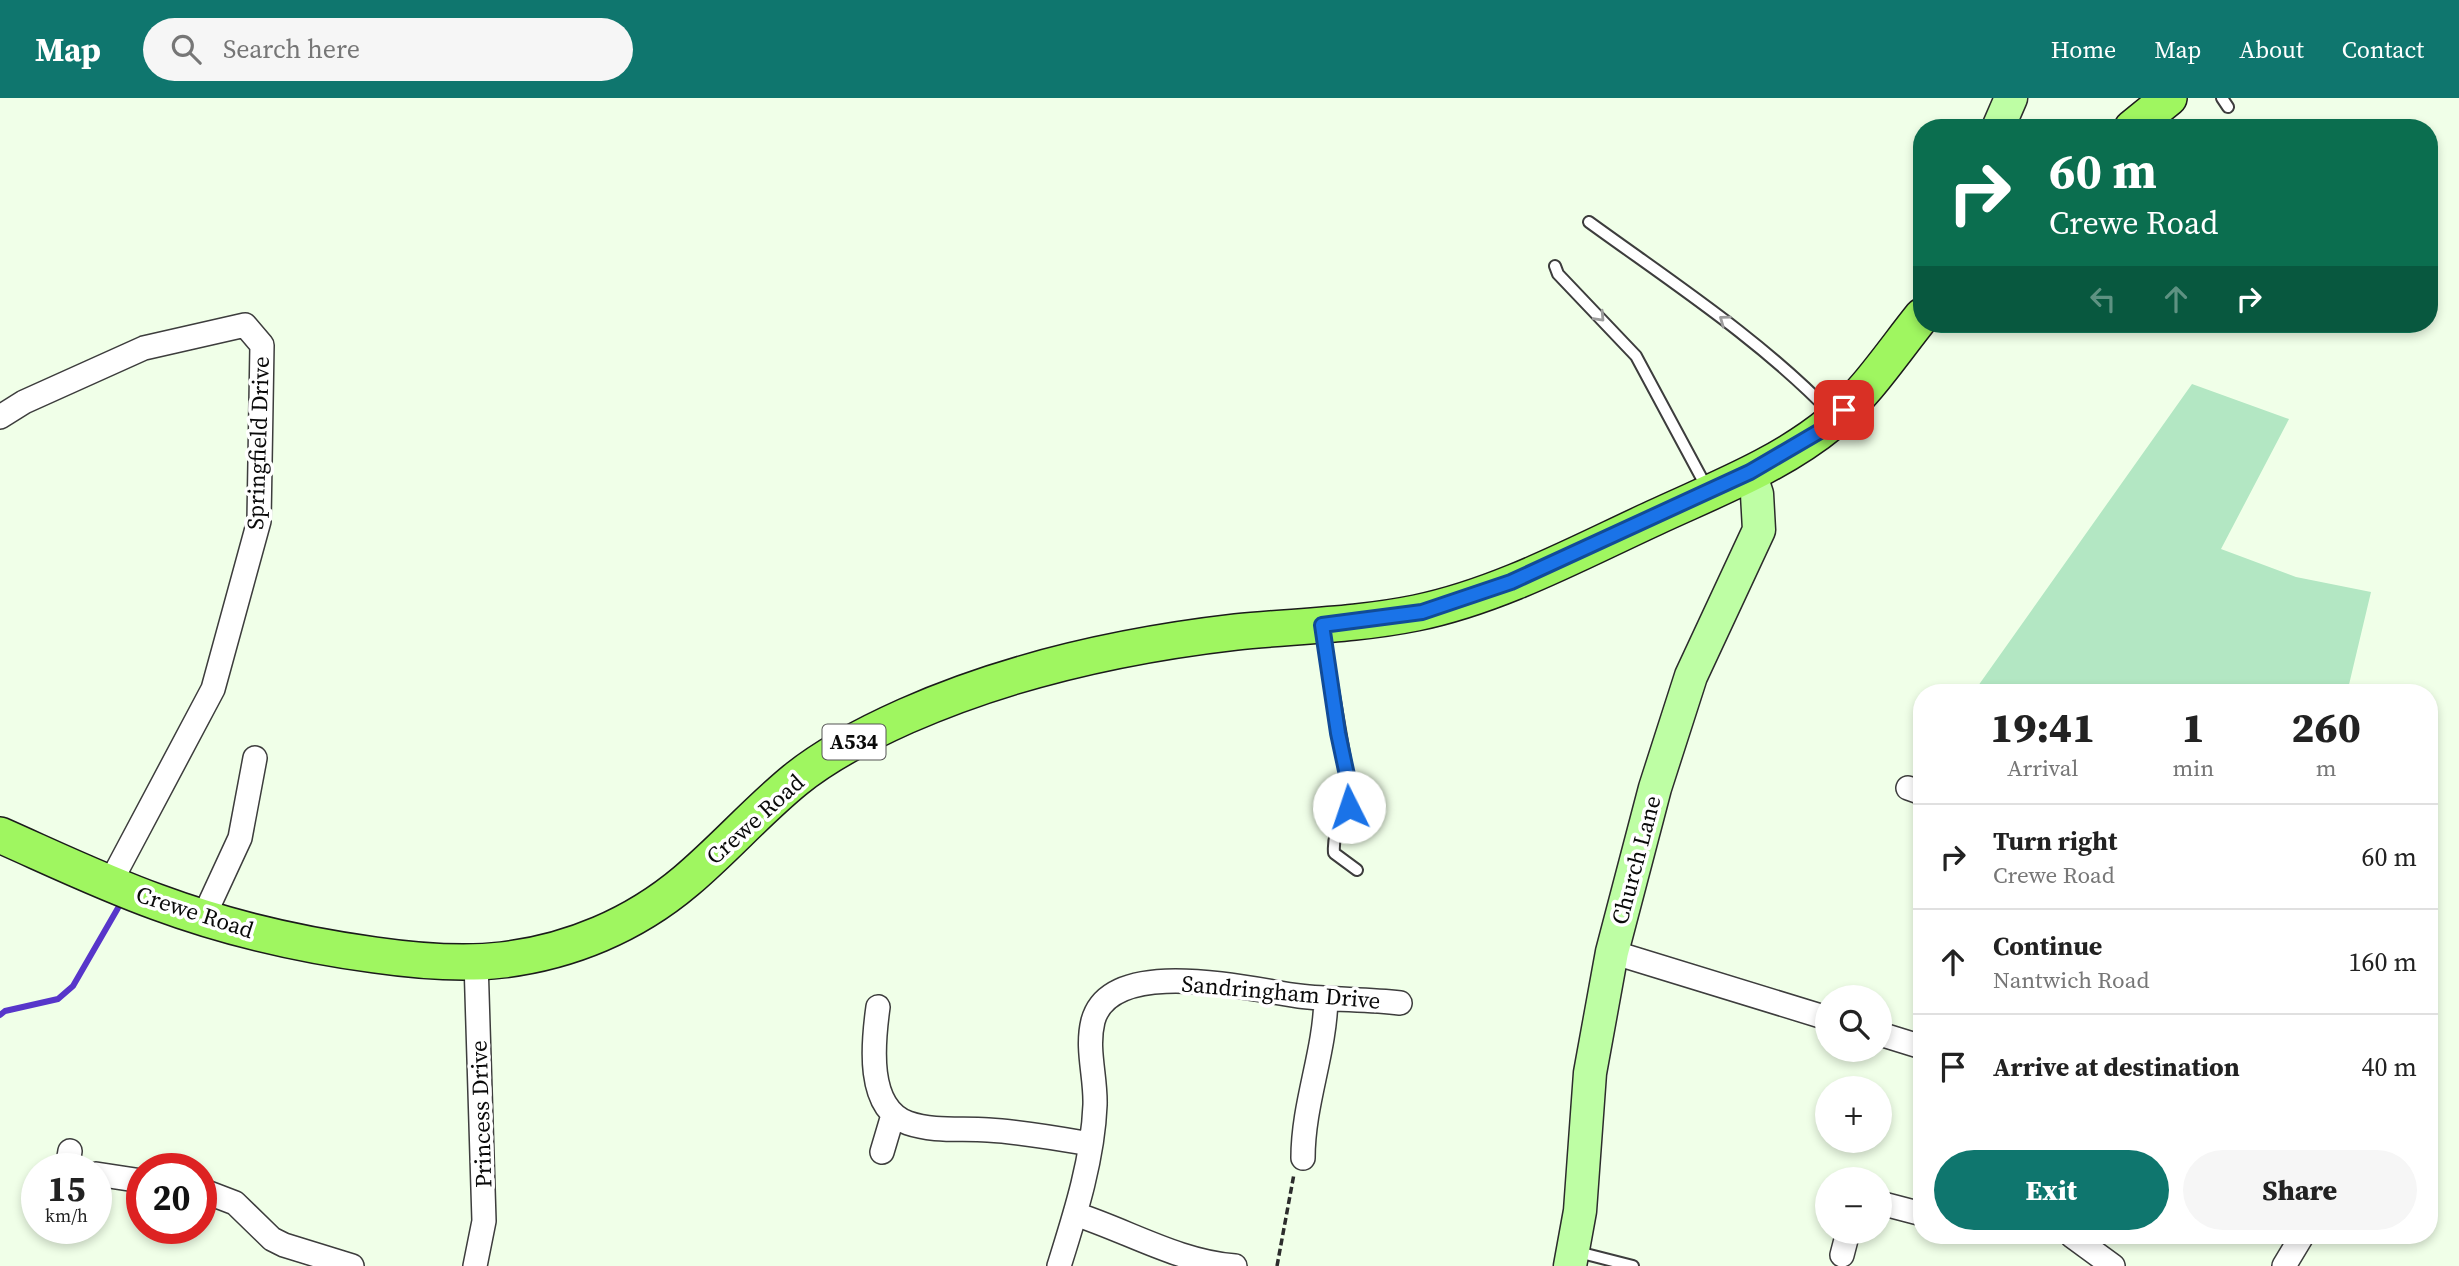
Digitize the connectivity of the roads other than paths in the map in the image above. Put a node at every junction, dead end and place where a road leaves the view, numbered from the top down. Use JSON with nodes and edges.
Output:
{"nodes":[{"id":1,"x":2011,"y":98,"type":"edge"},
{"id":2,"x":2169,"y":98,"type":"edge"},
{"id":3,"x":2002,"y":119,"type":"edge"},
{"id":4,"x":2143,"y":119,"type":"edge"},
{"id":5,"x":1589,"y":222,"type":"dead end"},
{"id":6,"x":1555,"y":267,"type":"dead end"},
{"id":7,"x":1913,"y":327,"type":"edge"},
{"id":8,"x":0,"y":417,"type":"edge"},
{"id":9,"x":1836,"y":418,"type":"junction"},
{"id":10,"x":1750,"y":472,"type":"junction"},
{"id":11,"x":1709,"y":492,"type":"junction"},
{"id":12,"x":1322,"y":625,"type":"junction"},
{"id":13,"x":255,"y":758,"type":"dead end"},
{"id":14,"x":0,"y":835,"type":"edge"},
{"id":15,"x":1357,"y":870,"type":"dead end"},
{"id":16,"x":110,"y":883,"type":"junction"},
{"id":17,"x":203,"y":918,"type":"junction"},
{"id":18,"x":1612,"y":952,"type":"junction"},
{"id":19,"x":476,"y":961,"type":"junction"},
{"id":20,"x":1326,"y":998,"type":"junction"},
{"id":21,"x":1400,"y":1003,"type":"dead end"},
{"id":22,"x":878,"y":1007,"type":"dead end"},
{"id":23,"x":1815,"y":1014,"type":"edge"},
{"id":24,"x":1892,"y":1038,"type":"edge"},
{"id":25,"x":1913,"y":1044,"type":"edge"},
{"id":26,"x":893,"y":1115,"type":"junction"},
{"id":27,"x":1090,"y":1144,"type":"junction"},
{"id":28,"x":882,"y":1152,"type":"dead end"},
{"id":29,"x":1303,"y":1158,"type":"road end"},
{"id":30,"x":217,"y":1197,"type":"edge"},
{"id":31,"x":1892,"y":1206,"type":"edge"},
{"id":32,"x":1913,"y":1212,"type":"edge"},
{"id":33,"x":1075,"y":1214,"type":"junction"},
{"id":34,"x":1845,"y":1244,"type":"edge"},
{"id":35,"x":2083,"y":1244,"type":"edge"},
{"id":36,"x":2297,"y":1244,"type":"edge"},
{"id":37,"x":1842,"y":1255,"type":"dead end"},
{"id":38,"x":1572,"y":1259,"type":"edge"},
{"id":39,"x":352,"y":1266,"type":"edge"},
{"id":40,"x":475,"y":1266,"type":"edge"},
{"id":41,"x":1059,"y":1266,"type":"edge"},
{"id":42,"x":1235,"y":1266,"type":"edge"},
{"id":43,"x":1633,"y":1266,"type":"edge"},
{"id":44,"x":2113,"y":1266,"type":"edge"},
{"id":45,"x":2284,"y":1266,"type":"edge"}],
"edges":[{"from":1,"to":3,"type":"street"},
{"from":2,"to":4,"type":"main road"},
{"from":9,"to":5,"type":"lane","one_way":true},
{"from":6,"to":11,"type":"lane","one_way":true},
{"from":7,"to":9,"type":"main road","number":"A534"},
{"from":8,"to":16,"type":"street","name":"Springfield Drive"},
{"from":9,"to":10,"type":"main road","number":"A534"},
{"from":10,"to":11,"type":"main road","name":"Crewe Road","number":"A534"},
{"from":10,"to":18,"type":"street","name":"Church Lane"},
{"from":11,"to":12,"type":"main road","name":"Crewe Road","number":"A534"},
{"from":12,"to":15,"type":"lane"},
{"from":12,"to":19,"type":"main road","name":"Crewe Road","number":"A534"},
{"from":13,"to":17,"type":"street"},
{"from":14,"to":16,"type":"main road","name":"Crewe Road","number":"A534"},
{"from":16,"to":17,"type":"main road","name":"Crewe Road","number":"A534"},
{"from":17,"to":19,"type":"main road","name":"Crewe Road","number":"A534"},
{"from":18,"to":23,"type":"street"},
{"from":18,"to":38,"type":"street","name":"Church Lane"},
{"from":19,"to":40,"type":"street","name":"Princess Drive"},
{"from":20,"to":21,"type":"street","name":"Sandringham Drive"},
{"from":20,"to":27,"type":"street","name":"Sandringham Drive"},
{"from":20,"to":29,"type":"street"},
{"from":22,"to":26,"type":"street"},
{"from":24,"to":25,"type":"street"},
{"from":26,"to":27,"type":"street"},
{"from":26,"to":28,"type":"street"},
{"from":27,"to":33,"type":"street","name":"Sandringham Drive"},
{"from":30,"to":39,"type":"street"},
{"from":31,"to":32,"type":"street"},
{"from":33,"to":41,"type":"street","name":"Sandringham Drive"},
{"from":33,"to":42,"type":"street"},
{"from":34,"to":37,"type":"street"},
{"from":35,"to":44,"type":"street"},
{"from":36,"to":45,"type":"street"},
{"from":38,"to":43,"type":"lane"}]}
